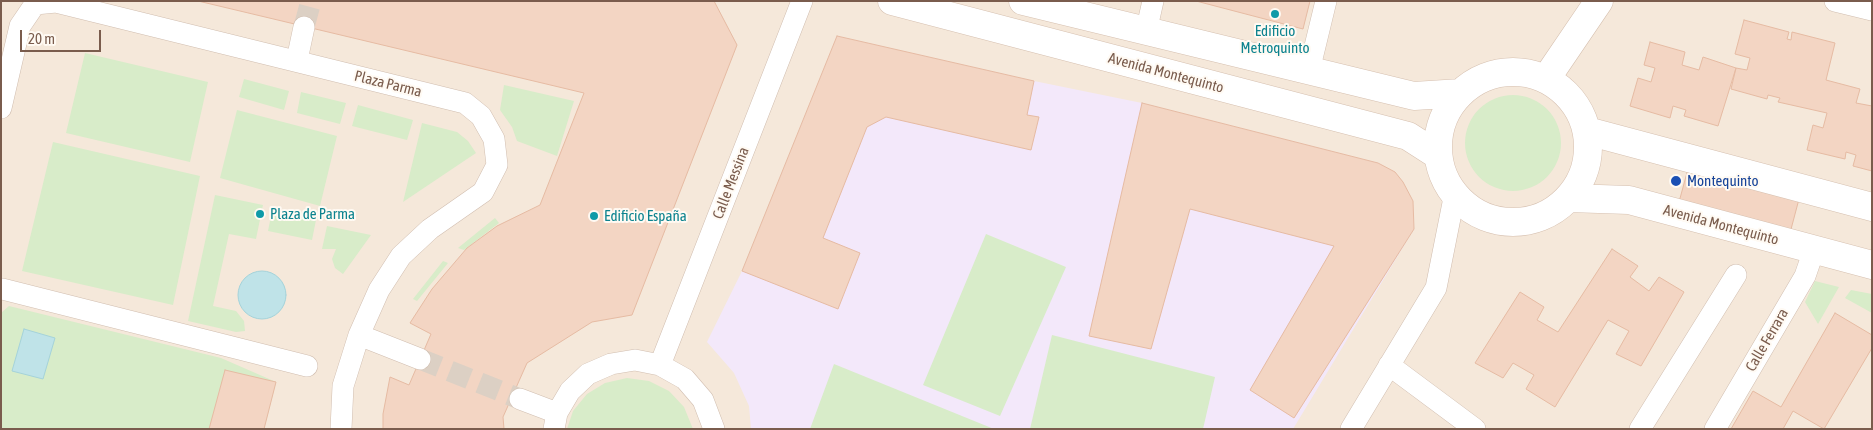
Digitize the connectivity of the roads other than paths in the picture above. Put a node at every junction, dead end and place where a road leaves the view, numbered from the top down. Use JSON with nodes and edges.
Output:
{"nodes":[{"id":1,"x":802,"y":1,"type":"edge"},
{"id":2,"x":892,"y":1,"type":"edge"},
{"id":3,"x":1023,"y":1,"type":"edge"},
{"id":4,"x":1154,"y":1,"type":"edge"},
{"id":5,"x":1326,"y":1,"type":"edge"},
{"id":6,"x":1599,"y":1,"type":"edge"},
{"id":7,"x":1835,"y":1,"type":"edge"},
{"id":8,"x":1872,"y":10,"type":"edge"},
{"id":9,"x":304,"y":26,"type":"tunnel mouth"},
{"id":10,"x":1146,"y":32,"type":"junction"},
{"id":11,"x":297,"y":60,"type":"junction"},
{"id":12,"x":1309,"y":71,"type":"junction"},
{"id":13,"x":1546,"y":79,"type":"junction"},
{"id":14,"x":1461,"y":92,"type":"junction"},
{"id":15,"x":1,"y":108,"type":"edge"},
{"id":16,"x":1587,"y":131,"type":"junction"},
{"id":17,"x":1436,"y":154,"type":"junction"},
{"id":18,"x":1454,"y":198,"type":"junction"},
{"id":19,"x":1569,"y":198,"type":"junction"},
{"id":20,"x":1872,"y":207,"type":"edge"},
{"id":21,"x":1814,"y":250,"type":"junction"},
{"id":22,"x":1872,"y":265,"type":"edge"},
{"id":23,"x":1736,"y":275,"type":"dead end"},
{"id":24,"x":2,"y":289,"type":"edge"},
{"id":25,"x":359,"y":335,"type":"junction"},
{"id":26,"x":420,"y":359,"type":"tunnel mouth"},
{"id":27,"x":660,"y":365,"type":"junction"},
{"id":28,"x":1390,"y":365,"type":"junction"},
{"id":29,"x":307,"y":366,"type":"dead end"},
{"id":30,"x":520,"y":400,"type":"tunnel mouth"},
{"id":31,"x":556,"y":421,"type":"edge"},
{"id":32,"x":341,"y":429,"type":"edge"},
{"id":33,"x":714,"y":429,"type":"edge"},
{"id":34,"x":1351,"y":429,"type":"edge"},
{"id":35,"x":1475,"y":429,"type":"edge"},
{"id":36,"x":1640,"y":429,"type":"edge"},
{"id":37,"x":1716,"y":429,"type":"edge"}],
"edges":[{"from":1,"to":27,"type":"street","name":"Calle Messina"},
{"from":2,"to":17,"type":"street","name":"Avenida Montequinto"},
{"from":3,"to":10,"type":"street"},
{"from":4,"to":10,"type":"street"},
{"from":5,"to":12,"type":"street"},
{"from":6,"to":13,"type":"street"},
{"from":7,"to":8,"type":"street"},
{"from":9,"to":11,"type":"street"},
{"from":10,"to":12,"type":"street"},
{"from":11,"to":15,"type":"street","name":"Plaza Parma"},
{"from":11,"to":25,"type":"street","name":"Plaza Parma"},
{"from":12,"to":14,"type":"street"},
{"from":13,"to":14,"type":"street"},
{"from":13,"to":16,"type":"street"},
{"from":14,"to":17,"type":"street"},
{"from":16,"to":19,"type":"street"},
{"from":16,"to":20,"type":"street"},
{"from":17,"to":18,"type":"street"},
{"from":18,"to":19,"type":"street"},
{"from":18,"to":28,"type":"street"},
{"from":19,"to":21,"type":"street","name":"Avenida Montequinto"},
{"from":21,"to":22,"type":"street","name":"Avenida Montequinto"},
{"from":21,"to":37,"type":"street","name":"Calle Ferrara"},
{"from":23,"to":36,"type":"street"},
{"from":24,"to":29,"type":"street"},
{"from":25,"to":26,"type":"street"},
{"from":25,"to":32,"type":"street","name":"Plaza Parma"},
{"from":27,"to":31,"type":"street"},
{"from":27,"to":33,"type":"street"},
{"from":28,"to":34,"type":"street"},
{"from":28,"to":35,"type":"street"},
{"from":30,"to":31,"type":"street"}]}
